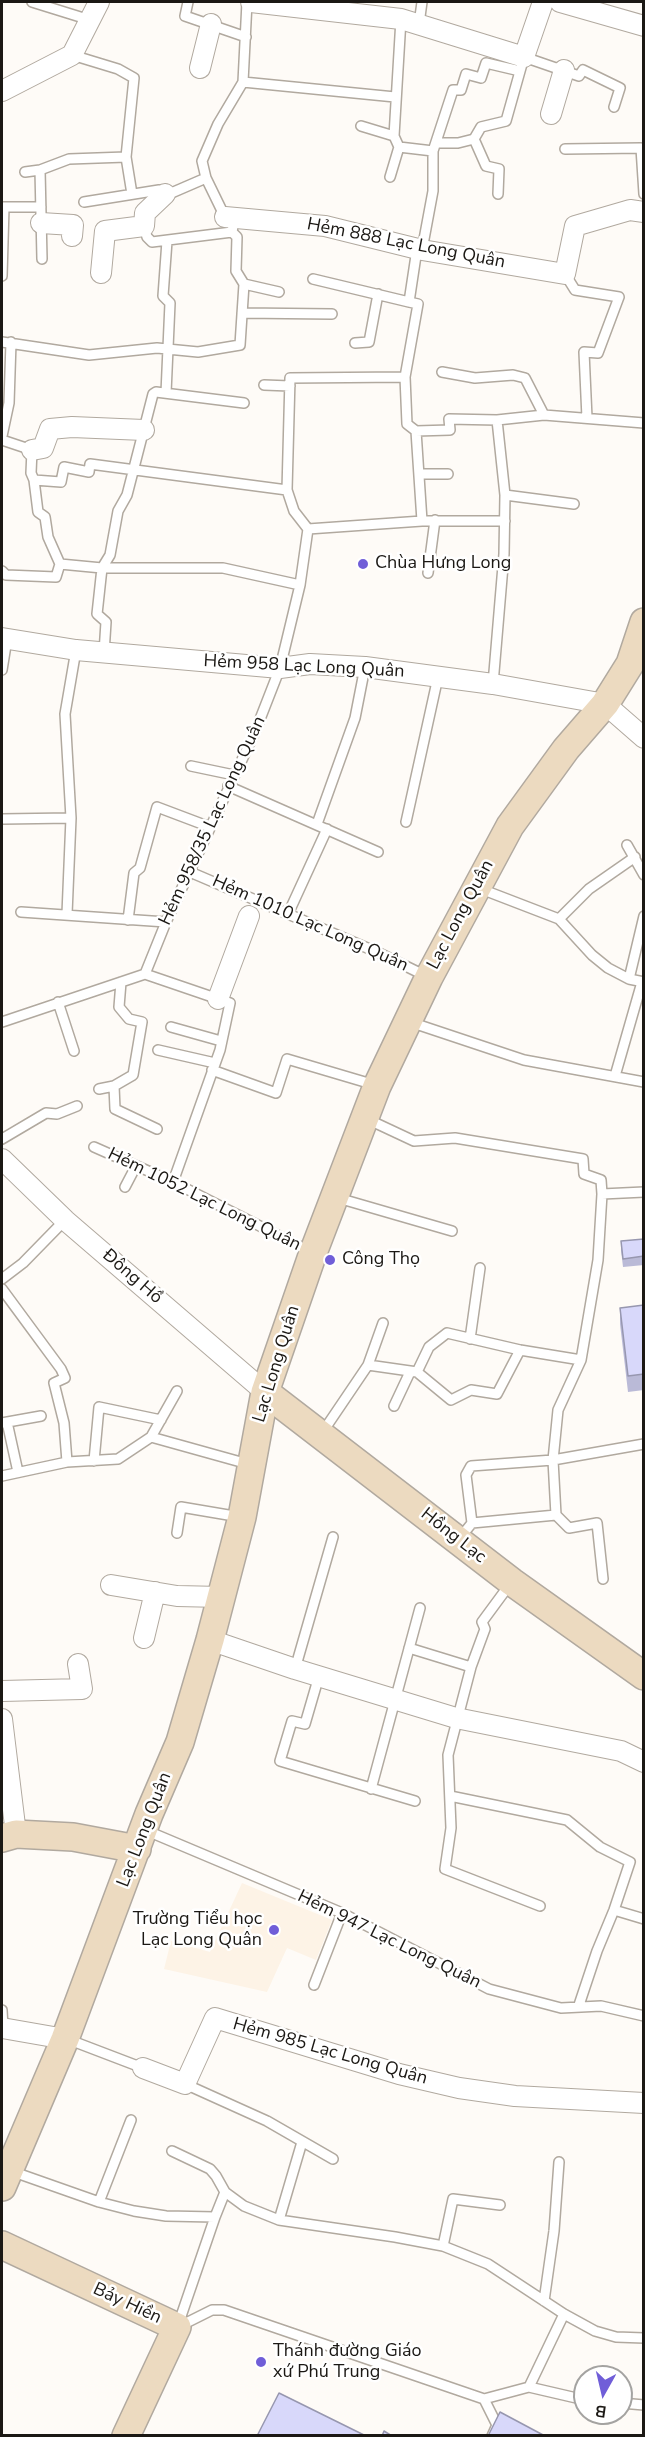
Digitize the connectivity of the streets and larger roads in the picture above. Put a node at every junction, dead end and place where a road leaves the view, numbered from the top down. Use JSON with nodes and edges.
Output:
{"nodes":[{"id":1,"x":99,"y":2,"type":"edge"},
{"id":2,"x":249,"y":2,"type":"edge"},
{"id":3,"x":543,"y":2,"type":"edge"},
{"id":4,"x":560,"y":2,"type":"edge"},
{"id":5,"x":581,"y":4,"type":"edge"},
{"id":6,"x":211,"y":24,"type":"road end"},
{"id":7,"x":644,"y":26,"type":"edge"},
{"id":8,"x":200,"y":68,"type":"dead end"},
{"id":9,"x":564,"y":70,"type":"road end"},
{"id":10,"x":2,"y":91,"type":"edge"},
{"id":11,"x":551,"y":114,"type":"dead end"},
{"id":12,"x":165,"y":194,"type":"road end"},
{"id":13,"x":644,"y":212,"type":"edge"},
{"id":14,"x":41,"y":215,"type":"road end"},
{"id":15,"x":230,"y":222,"type":"road end"},
{"id":16,"x":72,"y":236,"type":"dead end"},
{"id":17,"x":101,"y":273,"type":"dead end"},
{"id":18,"x":144,"y":429,"type":"road end"},
{"id":19,"x":32,"y":450,"type":"road end"},
{"id":20,"x":644,"y":621,"type":"edge"},
{"id":21,"x":4,"y":639,"type":"edge"},
{"id":22,"x":637,"y":664,"type":"edge"},
{"id":23,"x":605,"y":704,"type":"junction"},
{"id":24,"x":644,"y":738,"type":"edge"},
{"id":25,"x":249,"y":916,"type":"dead end"},
{"id":26,"x":224,"y":1001,"type":"road end"},
{"id":27,"x":2,"y":1158,"type":"edge"},
{"id":28,"x":265,"y":1392,"type":"junction"},
{"id":29,"x":111,"y":1585,"type":"dead end"},
{"id":30,"x":155,"y":1592,"type":"junction"},
{"id":31,"x":221,"y":1597,"type":"junction"},
{"id":32,"x":144,"y":1638,"type":"dead end"},
{"id":33,"x":210,"y":1640,"type":"junction"},
{"id":34,"x":78,"y":1664,"type":"dead end"},
{"id":35,"x":642,"y":1673,"type":"edge"},
{"id":36,"x":2,"y":1691,"type":"edge"},
{"id":37,"x":2,"y":1719,"type":"edge"},
{"id":38,"x":644,"y":1762,"type":"edge"},
{"id":39,"x":9,"y":1836,"type":"edge"},
{"id":40,"x":140,"y":1839,"type":"junction"},
{"id":41,"x":2,"y":2022,"type":"edge"},
{"id":42,"x":65,"y":2039,"type":"junction"},
{"id":43,"x":143,"y":2068,"type":"road end"},
{"id":44,"x":644,"y":2103,"type":"edge"},
{"id":45,"x":4,"y":2175,"type":"edge"},
{"id":46,"x":2,"y":2245,"type":"edge"},
{"id":47,"x":126,"y":2436,"type":"edge"}],
"edges":[{"from":1,"to":10,"type":"street"},
{"from":2,"to":3,"type":"street"},
{"from":4,"to":5,"type":"street"},
{"from":5,"to":7,"type":"street"},
{"from":6,"to":8,"type":"street"},
{"from":9,"to":11,"type":"street"},
{"from":12,"to":17,"type":"street"},
{"from":13,"to":15,"type":"street","name":"Hẻm 888 Lạc Long Quân"},
{"from":14,"to":16,"type":"street"},
{"from":18,"to":19,"type":"street"},
{"from":20,"to":22,"type":"main road","name":"Lạc Long Quân"},
{"from":21,"to":23,"type":"street","name":"Hẻm 958 Lạc Long Quân"},
{"from":22,"to":23,"type":"main road","name":"Lạc Long Quân"},
{"from":23,"to":24,"type":"street"},
{"from":23,"to":28,"type":"main road","name":"Lạc Long Quân"},
{"from":25,"to":26,"type":"street"},
{"from":27,"to":28,"type":"street","name":"Đông Hồ"},
{"from":28,"to":31,"type":"main road","name":"Lạc Long Quân"},
{"from":28,"to":35,"type":"main road","name":"Hồng Lạc"},
{"from":29,"to":30,"type":"street"},
{"from":30,"to":31,"type":"street"},
{"from":30,"to":32,"type":"street"},
{"from":31,"to":33,"type":"main road","name":"Lạc Long Quân"},
{"from":33,"to":38,"type":"street"},
{"from":33,"to":40,"type":"main road","name":"Lạc Long Quân"},
{"from":34,"to":36,"type":"street"},
{"from":37,"to":39,"type":"street"},
{"from":39,"to":40,"type":"main road"},
{"from":40,"to":42,"type":"main road","name":"Lạc Long Quân"},
{"from":41,"to":42,"type":"street"},
{"from":42,"to":45,"type":"main road","name":"Lạc Long Quân"},
{"from":43,"to":44,"type":"street","name":"Hẻm 985 Lạc Long Quân"},
{"from":46,"to":47,"type":"main road","name":"Bảy Hiền"}]}
